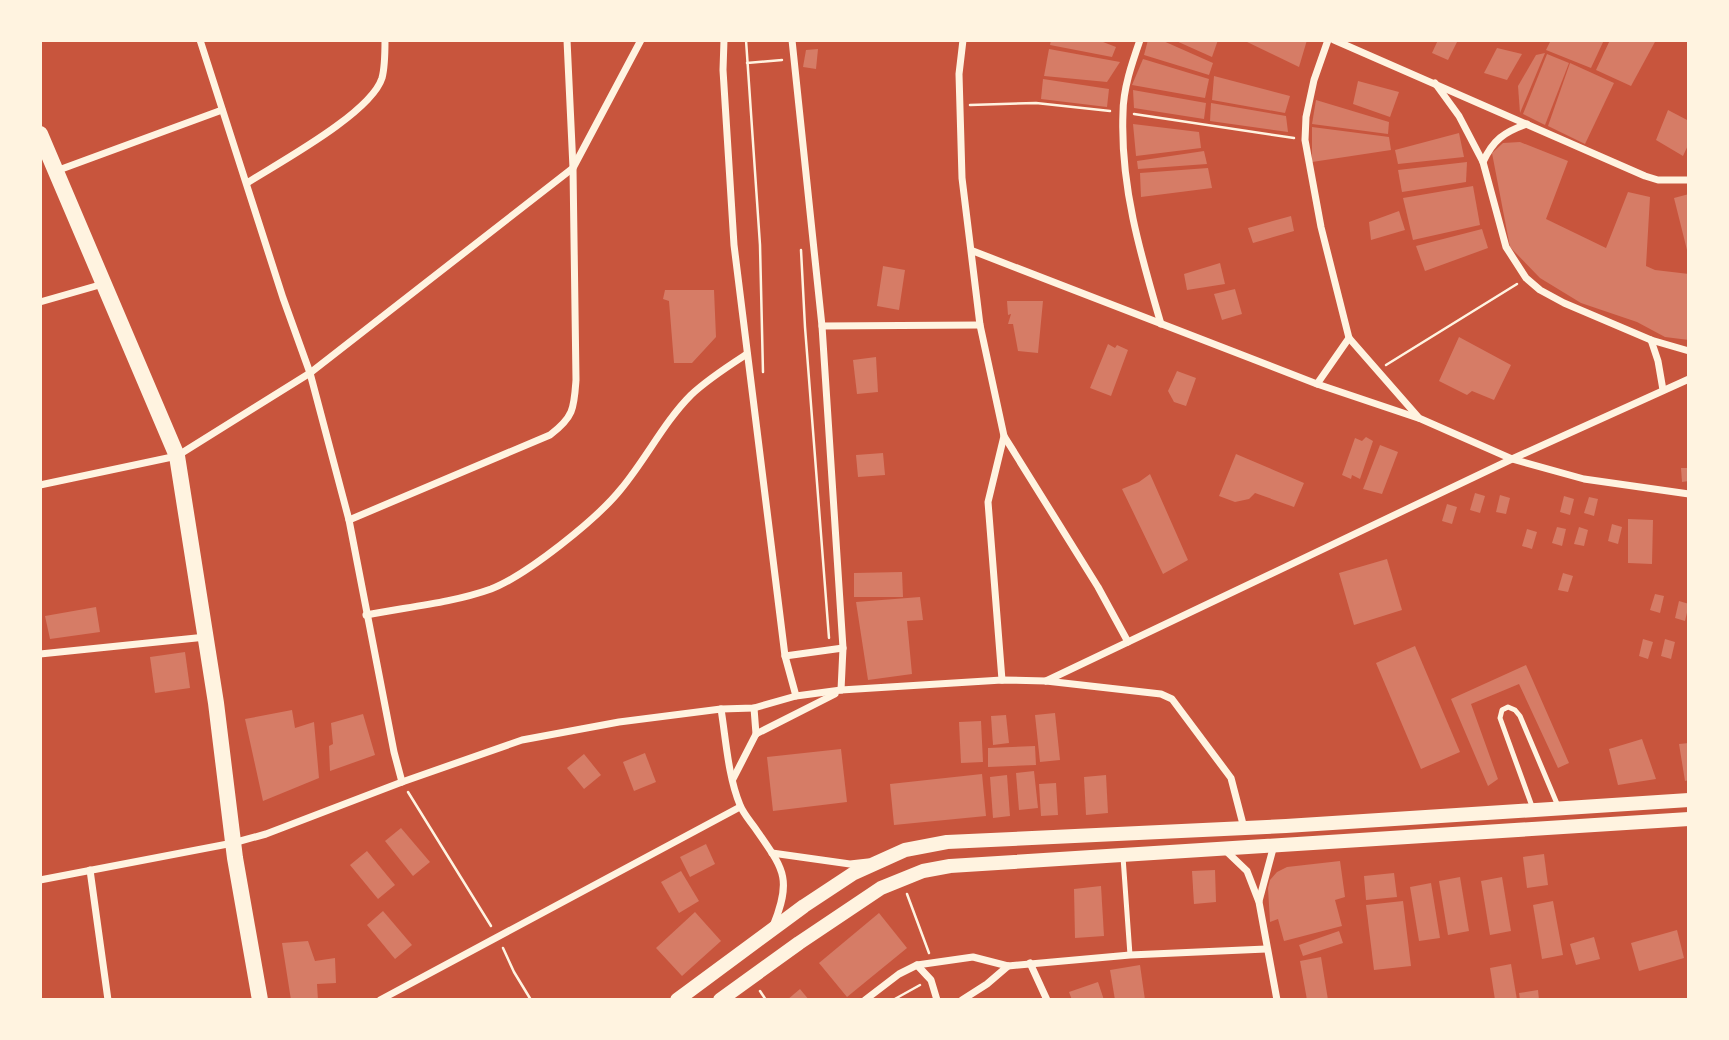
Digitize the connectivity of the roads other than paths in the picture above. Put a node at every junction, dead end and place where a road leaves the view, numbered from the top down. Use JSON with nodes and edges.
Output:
{"nodes":[{"id":1,"x":200,"y":40,"type":"edge"},
{"id":2,"x":385,"y":40,"type":"edge"},
{"id":3,"x":567,"y":40,"type":"edge"},
{"id":4,"x":641,"y":40,"type":"edge"},
{"id":5,"x":724,"y":40,"type":"edge"},
{"id":6,"x":792,"y":40,"type":"edge"},
{"id":7,"x":963,"y":40,"type":"edge"},
{"id":8,"x":1140,"y":40,"type":"edge"},
{"id":9,"x":1328,"y":40,"type":"edge"},
{"id":10,"x":1334,"y":40,"type":"edge"},
{"id":11,"x":1435,"y":83,"type":"junction"},
{"id":12,"x":222,"y":110,"type":"junction"},
{"id":13,"x":1527,"y":124,"type":"junction"},
{"id":14,"x":40,"y":134,"type":"edge"},
{"id":15,"x":1483,"y":162,"type":"junction"},
{"id":16,"x":573,"y":168,"type":"junction"},
{"id":17,"x":56,"y":171,"type":"junction"},
{"id":18,"x":1689,"y":180,"type":"edge"},
{"id":19,"x":247,"y":183,"type":"junction"},
{"id":20,"x":973,"y":251,"type":"junction"},
{"id":21,"x":104,"y":284,"type":"junction"},
{"id":22,"x":40,"y":302,"type":"edge"},
{"id":23,"x":1161,"y":324,"type":"junction"},
{"id":24,"x":980,"y":325,"type":"junction"},
{"id":25,"x":822,"y":326,"type":"junction"},
{"id":26,"x":1349,"y":338,"type":"junction"},
{"id":27,"x":1651,"y":340,"type":"junction"},
{"id":28,"x":1689,"y":351,"type":"edge"},
{"id":29,"x":747,"y":354,"type":"junction"},
{"id":30,"x":310,"y":373,"type":"junction"},
{"id":31,"x":1689,"y":379,"type":"edge"},
{"id":32,"x":1317,"y":384,"type":"junction"},
{"id":33,"x":1663,"y":390,"type":"junction"},
{"id":34,"x":1420,"y":419,"type":"junction"},
{"id":35,"x":1004,"y":436,"type":"junction"},
{"id":36,"x":177,"y":456,"type":"junction"},
{"id":37,"x":1512,"y":459,"type":"junction"},
{"id":38,"x":40,"y":485,"type":"edge"},
{"id":39,"x":1689,"y":494,"type":"edge"},
{"id":40,"x":349,"y":520,"type":"junction"},
{"id":41,"x":366,"y":615,"type":"junction"},
{"id":42,"x":206,"y":637,"type":"junction"},
{"id":43,"x":1128,"y":642,"type":"junction"},
{"id":44,"x":843,"y":648,"type":"junction"},
{"id":45,"x":40,"y":654,"type":"edge"},
{"id":46,"x":785,"y":656,"type":"junction"},
{"id":47,"x":1002,"y":680,"type":"junction"},
{"id":48,"x":1046,"y":681,"type":"junction"},
{"id":49,"x":841,"y":690,"type":"junction"},
{"id":50,"x":796,"y":696,"type":"junction"},
{"id":51,"x":754,"y":708,"type":"junction"},
{"id":52,"x":721,"y":709,"type":"junction"},
{"id":53,"x":756,"y":734,"type":"junction"},
{"id":54,"x":733,"y":779,"type":"junction"},
{"id":55,"x":402,"y":782,"type":"junction"},
{"id":56,"x":1689,"y":800,"type":"edge"},
{"id":57,"x":740,"y":807,"type":"junction"},
{"id":58,"x":1559,"y":809,"type":"junction"},
{"id":59,"x":1534,"y":810,"type":"junction"},
{"id":60,"x":1689,"y":819,"type":"edge"},
{"id":61,"x":1329,"y":823,"type":"junction"},
{"id":62,"x":1244,"y":828,"type":"junction"},
{"id":63,"x":1187,"y":830,"type":"junction"},
{"id":64,"x":1330,"y":841,"type":"junction"},
{"id":65,"x":947,"y":842,"type":"junction"},
{"id":66,"x":233,"y":843,"type":"junction"},
{"id":67,"x":1274,"y":845,"type":"junction"},
{"id":68,"x":1223,"y":848,"type":"junction"},
{"id":69,"x":1188,"y":851,"type":"junction"},
{"id":70,"x":772,"y":853,"type":"junction"},
{"id":71,"x":1123,"y":855,"type":"junction"},
{"id":72,"x":879,"y":860,"type":"junction"},
{"id":73,"x":950,"y":866,"type":"junction"},
{"id":74,"x":90,"y":870,"type":"junction"},
{"id":75,"x":40,"y":880,"type":"edge"},
{"id":76,"x":1259,"y":902,"type":"junction"},
{"id":77,"x":771,"y":931,"type":"junction"},
{"id":78,"x":1266,"y":949,"type":"junction"},
{"id":79,"x":786,"y":953,"type":"junction"},
{"id":80,"x":1130,"y":955,"type":"junction"},
{"id":81,"x":1030,"y":963,"type":"junction"},
{"id":82,"x":917,"y":965,"type":"junction"},
{"id":83,"x":1008,"y":966,"type":"junction"},
{"id":84,"x":108,"y":1000,"type":"edge"},
{"id":85,"x":260,"y":1000,"type":"edge"},
{"id":86,"x":380,"y":1000,"type":"edge"},
{"id":87,"x":677,"y":1000,"type":"edge"},
{"id":88,"x":720,"y":1000,"type":"edge"},
{"id":89,"x":865,"y":1000,"type":"edge"},
{"id":90,"x":937,"y":1000,"type":"edge"},
{"id":91,"x":962,"y":1000,"type":"edge"},
{"id":92,"x":1047,"y":1000,"type":"edge"},
{"id":93,"x":1277,"y":1000,"type":"edge"}],
"edges":[{"from":1,"to":12,"type":"street"},
{"from":2,"to":19,"type":"street"},
{"from":3,"to":16,"type":"street"},
{"from":4,"to":16,"type":"street"},
{"from":5,"to":29,"type":"street"},
{"from":6,"to":25,"type":"street"},
{"from":7,"to":20,"type":"street"},
{"from":8,"to":23,"type":"street"},
{"from":9,"to":26,"type":"street"},
{"from":10,"to":11,"type":"street"},
{"from":11,"to":13,"type":"street"},
{"from":11,"to":15,"type":"street"},
{"from":12,"to":17,"type":"street"},
{"from":12,"to":19,"type":"street"},
{"from":13,"to":15,"type":"street"},
{"from":13,"to":18,"type":"street"},
{"from":14,"to":17,"type":"main road"},
{"from":15,"to":27,"type":"street"},
{"from":16,"to":30,"type":"street"},
{"from":16,"to":40,"type":"street"},
{"from":17,"to":21,"type":"main road"},
{"from":19,"to":30,"type":"street"},
{"from":20,"to":23,"type":"street"},
{"from":20,"to":24,"type":"street"},
{"from":21,"to":22,"type":"street"},
{"from":21,"to":36,"type":"main road"},
{"from":23,"to":32,"type":"street"},
{"from":24,"to":25,"type":"street"},
{"from":24,"to":35,"type":"street"},
{"from":25,"to":44,"type":"street"},
{"from":26,"to":32,"type":"street"},
{"from":26,"to":34,"type":"street"},
{"from":27,"to":28,"type":"street"},
{"from":27,"to":33,"type":"street"},
{"from":29,"to":41,"type":"street"},
{"from":29,"to":46,"type":"street"},
{"from":30,"to":36,"type":"street"},
{"from":30,"to":40,"type":"street"},
{"from":31,"to":33,"type":"street"},
{"from":32,"to":34,"type":"street"},
{"from":33,"to":37,"type":"street"},
{"from":34,"to":37,"type":"street"},
{"from":35,"to":43,"type":"street"},
{"from":35,"to":47,"type":"street"},
{"from":36,"to":38,"type":"street"},
{"from":36,"to":42,"type":"main road"},
{"from":37,"to":39,"type":"street"},
{"from":37,"to":43,"type":"street"},
{"from":40,"to":41,"type":"street"},
{"from":41,"to":55,"type":"street"},
{"from":42,"to":45,"type":"street"},
{"from":42,"to":66,"type":"main road"},
{"from":43,"to":48,"type":"street"},
{"from":44,"to":46,"type":"street"},
{"from":44,"to":49,"type":"street"},
{"from":46,"to":50,"type":"street"},
{"from":47,"to":48,"type":"street"},
{"from":47,"to":49,"type":"street"},
{"from":48,"to":62,"type":"street"},
{"from":49,"to":50,"type":"street"},
{"from":49,"to":53,"type":"street"},
{"from":50,"to":51,"type":"street"},
{"from":51,"to":52,"type":"street"},
{"from":51,"to":53,"type":"street"},
{"from":52,"to":54,"type":"street"},
{"from":52,"to":55,"type":"street"},
{"from":53,"to":54,"type":"street"},
{"from":54,"to":57,"type":"street"},
{"from":55,"to":66,"type":"street"},
{"from":56,"to":58,"type":"main road"},
{"from":57,"to":70,"type":"street"},
{"from":57,"to":86,"type":"street"},
{"from":58,"to":59,"type":"main road"},
{"from":58,"to":59,"type":"lane"},
{"from":59,"to":61,"type":"main road"},
{"from":60,"to":64,"type":"main road"},
{"from":61,"to":62,"type":"main road"},
{"from":61,"to":64,"type":"main road"},
{"from":62,"to":63,"type":"main road"},
{"from":63,"to":65,"type":"main road"},
{"from":63,"to":69,"type":"main road"},
{"from":64,"to":67,"type":"main road"},
{"from":65,"to":72,"type":"main road"},
{"from":65,"to":73,"type":"main road"},
{"from":66,"to":74,"type":"street"},
{"from":66,"to":85,"type":"main road"},
{"from":67,"to":68,"type":"main road"},
{"from":67,"to":76,"type":"street"},
{"from":68,"to":69,"type":"main road"},
{"from":68,"to":76,"type":"street"},
{"from":69,"to":71,"type":"main road"},
{"from":70,"to":72,"type":"street"},
{"from":70,"to":77,"type":"street"},
{"from":71,"to":73,"type":"main road"},
{"from":71,"to":80,"type":"lane"},
{"from":72,"to":77,"type":"main road"},
{"from":73,"to":79,"type":"main road"},
{"from":74,"to":75,"type":"street"},
{"from":74,"to":84,"type":"street"},
{"from":76,"to":78,"type":"street"},
{"from":77,"to":79,"type":"main road"},
{"from":77,"to":87,"type":"main road"},
{"from":78,"to":80,"type":"street"},
{"from":78,"to":93,"type":"street"},
{"from":79,"to":88,"type":"main road"},
{"from":80,"to":81,"type":"street"},
{"from":81,"to":83,"type":"street"},
{"from":81,"to":92,"type":"street"},
{"from":82,"to":83,"type":"street"},
{"from":82,"to":89,"type":"street"},
{"from":82,"to":90,"type":"street"},
{"from":83,"to":91,"type":"street"}]}
